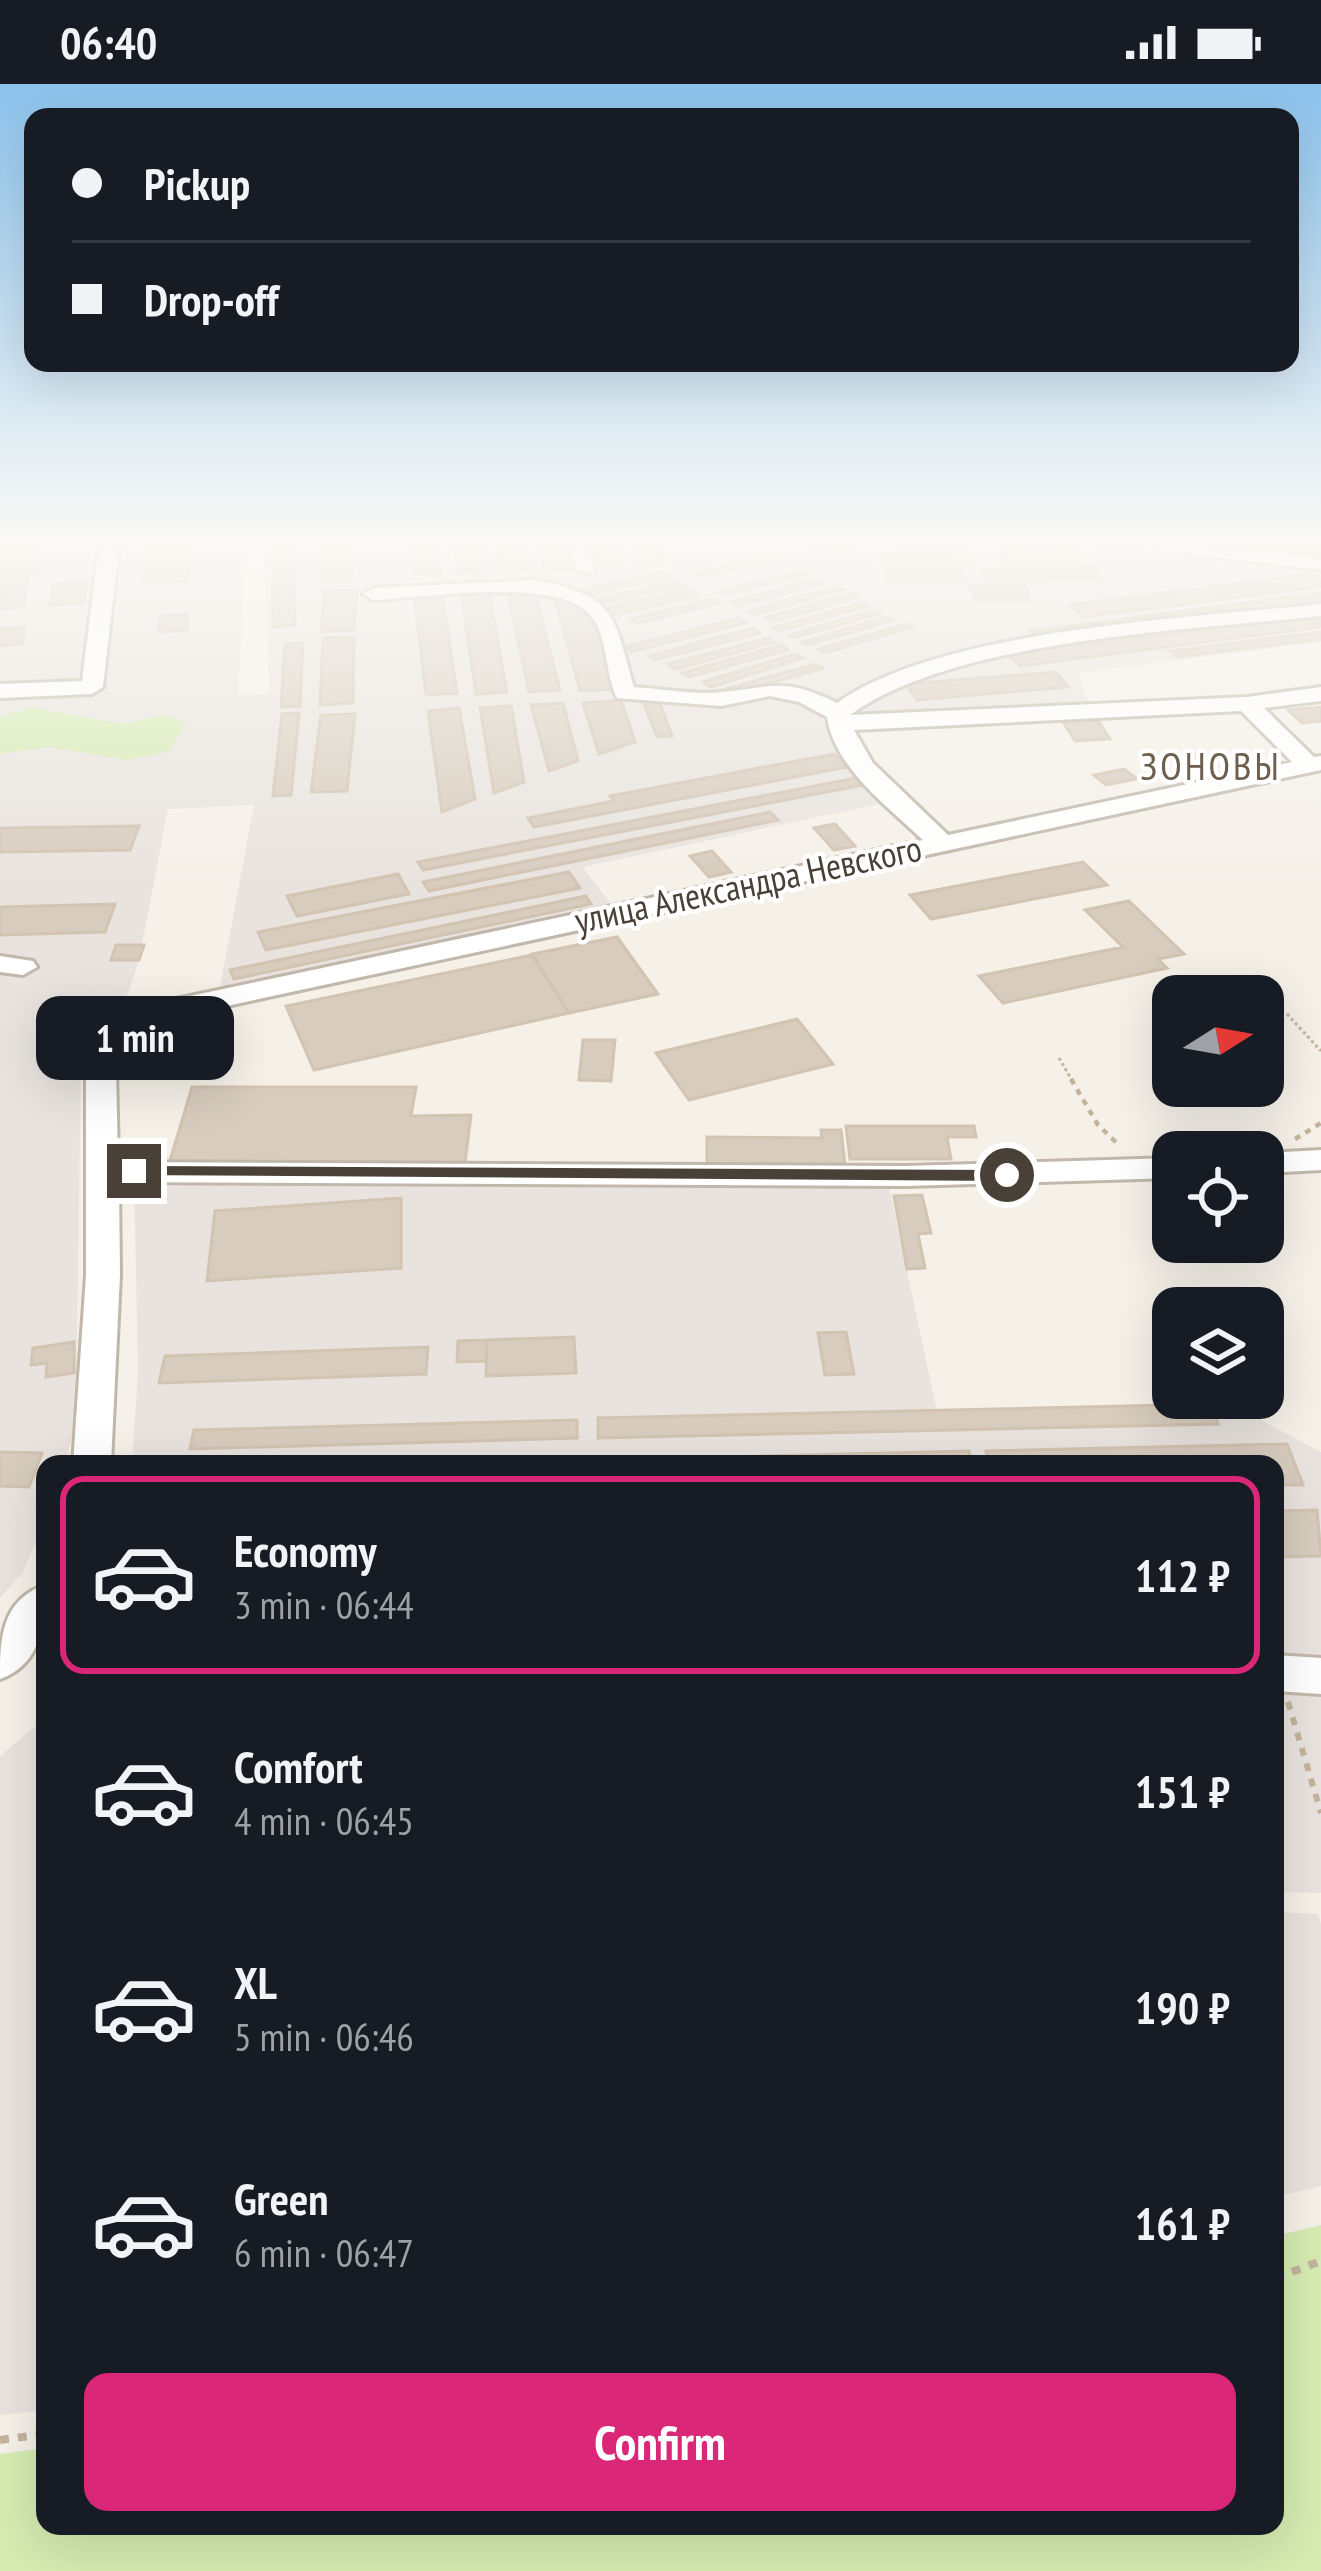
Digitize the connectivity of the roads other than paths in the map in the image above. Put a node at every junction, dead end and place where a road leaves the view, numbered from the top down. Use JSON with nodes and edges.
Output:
{"nodes":[{"id":1,"x":96,"y":653,"type":"edge"},
{"id":2,"x":614,"y":653,"type":"edge"},
{"id":3,"x":986,"y":653,"type":"edge"},
{"id":4,"x":0,"y":691,"type":"edge"},
{"id":5,"x":1321,"y":694,"type":"edge"},
{"id":6,"x":1247,"y":704,"type":"junction"},
{"id":7,"x":838,"y":719,"type":"junction"},
{"id":8,"x":1314,"y":764,"type":"edge"},
{"id":9,"x":940,"y":843,"type":"junction"},
{"id":10,"x":1321,"y":1160,"type":"edge"},
{"id":11,"x":1284,"y":1162,"type":"edge"},
{"id":12,"x":1152,"y":1169,"type":"edge"},
{"id":13,"x":102,"y":1172,"type":"junction"},
{"id":14,"x":93,"y":1455,"type":"edge"},
{"id":15,"x":36,"y":1620,"type":"edge"},
{"id":16,"x":18,"y":1657,"type":"edge"}],
"edges":[{"from":1,"to":4,"type":"street"},
{"from":2,"to":7,"type":"street"},
{"from":3,"to":7,"type":"street"},
{"from":5,"to":6,"type":"street"},
{"from":6,"to":7,"type":"street"},
{"from":6,"to":8,"type":"street"},
{"from":7,"to":9,"type":"street"},
{"from":8,"to":9,"type":"street","name":"улица Александра Невского"},
{"from":9,"to":13,"type":"street","name":"улица Александра Невского"},
{"from":10,"to":11,"type":"street"},
{"from":12,"to":13,"type":"street"},
{"from":13,"to":14,"type":"street"},
{"from":15,"to":16,"type":"street"}]}
